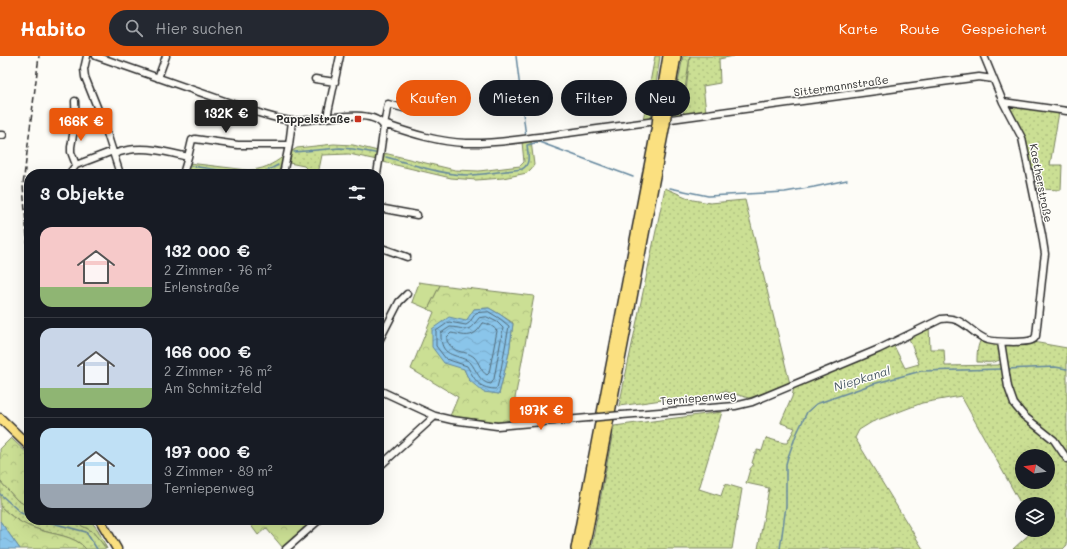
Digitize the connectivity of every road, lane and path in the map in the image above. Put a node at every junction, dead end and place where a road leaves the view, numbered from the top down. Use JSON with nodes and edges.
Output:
{"nodes":[{"id":1,"x":87,"y":56,"type":"edge"},
{"id":2,"x":96,"y":56,"type":"edge"},
{"id":3,"x":166,"y":56,"type":"edge"},
{"id":4,"x":340,"y":56,"type":"edge"},
{"id":5,"x":668,"y":56,"type":"edge"},
{"id":6,"x":676,"y":56,"type":"edge"},
{"id":7,"x":984,"y":56,"type":"edge"},
{"id":8,"x":158,"y":78,"type":"junction"},
{"id":9,"x":315,"y":79,"type":"dead end"},
{"id":10,"x":993,"y":79,"type":"junction"},
{"id":11,"x":335,"y":82,"type":"junction"},
{"id":12,"x":75,"y":101,"type":"dead end"},
{"id":13,"x":1003,"y":102,"type":"junction"},
{"id":14,"x":396,"y":106,"type":"edge"},
{"id":15,"x":1067,"y":111,"type":"edge"},
{"id":16,"x":327,"y":117,"type":"junction"},
{"id":17,"x":662,"y":120,"type":"junction"},
{"id":18,"x":292,"y":121,"type":"junction"},
{"id":19,"x":383,"y":125,"type":"junction"},
{"id":20,"x":289,"y":145,"type":"junction"},
{"id":21,"x":113,"y":152,"type":"junction"},
{"id":22,"x":188,"y":157,"type":"junction"},
{"id":23,"x":76,"y":165,"type":"junction"},
{"id":24,"x":73,"y":169,"type":"edge"},
{"id":25,"x":118,"y":169,"type":"edge"},
{"id":26,"x":185,"y":169,"type":"edge"},
{"id":27,"x":285,"y":169,"type":"edge"},
{"id":28,"x":378,"y":169,"type":"edge"},
{"id":29,"x":384,"y":209,"type":"edge"},
{"id":30,"x":417,"y":216,"type":"dead end"},
{"id":31,"x":384,"y":249,"type":"edge"},
{"id":32,"x":407,"y":257,"type":"dead end"},
{"id":33,"x":407,"y":294,"type":"dead end"},
{"id":34,"x":384,"y":332,"type":"edge"},
{"id":35,"x":1001,"y":342,"type":"junction"},
{"id":36,"x":384,"y":392,"type":"edge"},
{"id":37,"x":435,"y":416,"type":"junction"},
{"id":38,"x":0,"y":418,"type":"edge"},
{"id":39,"x":24,"y":441,"type":"edge"},
{"id":40,"x":1067,"y":458,"type":"edge"},
{"id":41,"x":384,"y":462,"type":"edge"},
{"id":42,"x":103,"y":525,"type":"edge"},
{"id":43,"x":313,"y":525,"type":"edge"},
{"id":44,"x":116,"y":549,"type":"edge"},
{"id":45,"x":286,"y":549,"type":"edge"},
{"id":46,"x":576,"y":549,"type":"edge"},
{"id":47,"x":584,"y":549,"type":"edge"}],
"edges":[{"from":1,"to":21,"type":"street"},
{"from":2,"to":8,"type":"street","name":"Sittermannstraße"},
{"from":3,"to":8,"type":"street"},
{"from":4,"to":11,"type":"street"},
{"from":5,"to":17,"type":"highway"},
{"from":6,"to":17,"type":"highway"},
{"from":7,"to":10,"type":"street","name":"Kaetherstraße"},
{"from":8,"to":18,"type":"street","name":"Sittermannstraße"},
{"from":9,"to":11,"type":"street"},
{"from":10,"to":13,"type":"street","name":"Kaetherstraße"},
{"from":10,"to":19,"type":"street","name":"Sittermannstraße"},
{"from":11,"to":16,"type":"street"},
{"from":12,"to":23,"type":"street"},
{"from":13,"to":15,"type":"street"},
{"from":13,"to":35,"type":"street","name":"Kaetherstraße"},
{"from":14,"to":19,"type":"street"},
{"from":16,"to":18,"type":"street","name":"Sittermannstraße"},
{"from":16,"to":19,"type":"street","name":"Sittermannstraße"},
{"from":17,"to":46,"type":"highway"},
{"from":17,"to":47,"type":"highway"},
{"from":18,"to":20,"type":"street"},
{"from":19,"to":28,"type":"street"},
{"from":20,"to":22,"type":"street"},
{"from":20,"to":27,"type":"street"},
{"from":21,"to":22,"type":"street"},
{"from":21,"to":23,"type":"street"},
{"from":21,"to":25,"type":"street"},
{"from":22,"to":26,"type":"street"},
{"from":23,"to":24,"type":"street"},
{"from":29,"to":30,"type":"street"},
{"from":31,"to":32,"type":"street"},
{"from":33,"to":34,"type":"street"},
{"from":35,"to":37,"type":"street","name":"Terniepenweg","bridge":true},
{"from":35,"to":40,"type":"street"},
{"from":36,"to":37,"type":"street","name":"Terniepenweg"},
{"from":37,"to":41,"type":"street"},
{"from":38,"to":39,"type":"main road"},
{"from":42,"to":44,"type":"main road"},
{"from":43,"to":45,"type":"street"}]}
